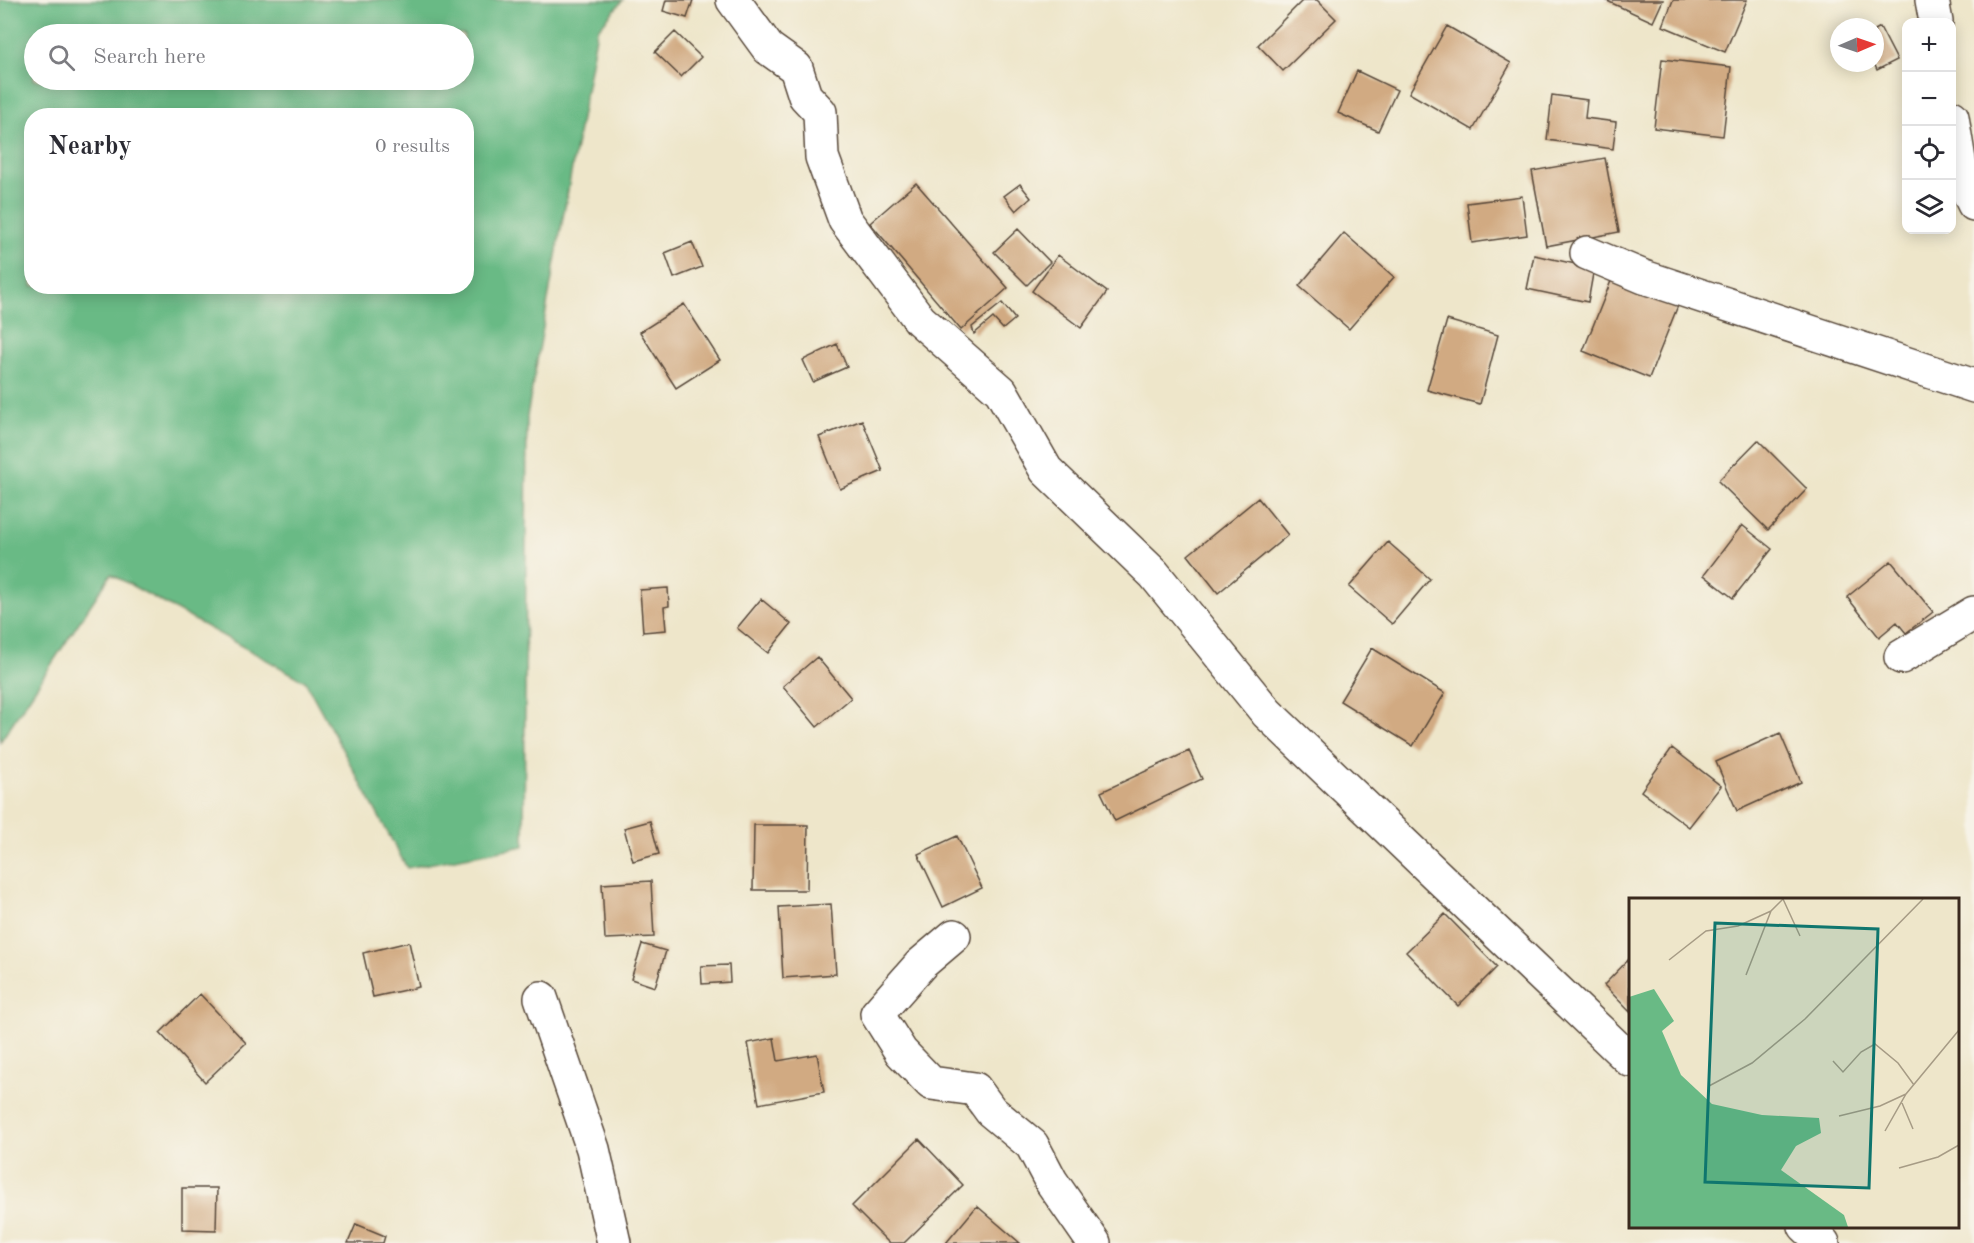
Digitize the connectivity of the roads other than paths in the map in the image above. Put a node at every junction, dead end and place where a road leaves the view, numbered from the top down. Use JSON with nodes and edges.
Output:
{"nodes":[{"id":1,"x":733,"y":0,"type":"edge"},
{"id":2,"x":1932,"y":0,"type":"edge"},
{"id":3,"x":1935,"y":18,"type":"edge"},
{"id":4,"x":1953,"y":126,"type":"edge"},
{"id":5,"x":1974,"y":204,"type":"edge"},
{"id":6,"x":1587,"y":253,"type":"dead end"},
{"id":7,"x":1974,"y":386,"type":"edge"},
{"id":8,"x":1974,"y":613,"type":"edge"},
{"id":9,"x":1901,"y":657,"type":"dead end"},
{"id":10,"x":954,"y":936,"type":"dead end"},
{"id":11,"x":541,"y":998,"type":"dead end"},
{"id":12,"x":1629,"y":1059,"type":"edge"},
{"id":13,"x":1806,"y":1228,"type":"edge"},
{"id":14,"x":614,"y":1243,"type":"edge"},
{"id":15,"x":1094,"y":1243,"type":"edge"},
{"id":16,"x":1823,"y":1243,"type":"edge"}],
"edges":[{"from":1,"to":12,"type":"street"},
{"from":2,"to":3,"type":"street"},
{"from":4,"to":5,"type":"street"},
{"from":6,"to":7,"type":"street"},
{"from":8,"to":9,"type":"street"},
{"from":10,"to":15,"type":"street"},
{"from":11,"to":14,"type":"street"},
{"from":13,"to":16,"type":"street"}]}
